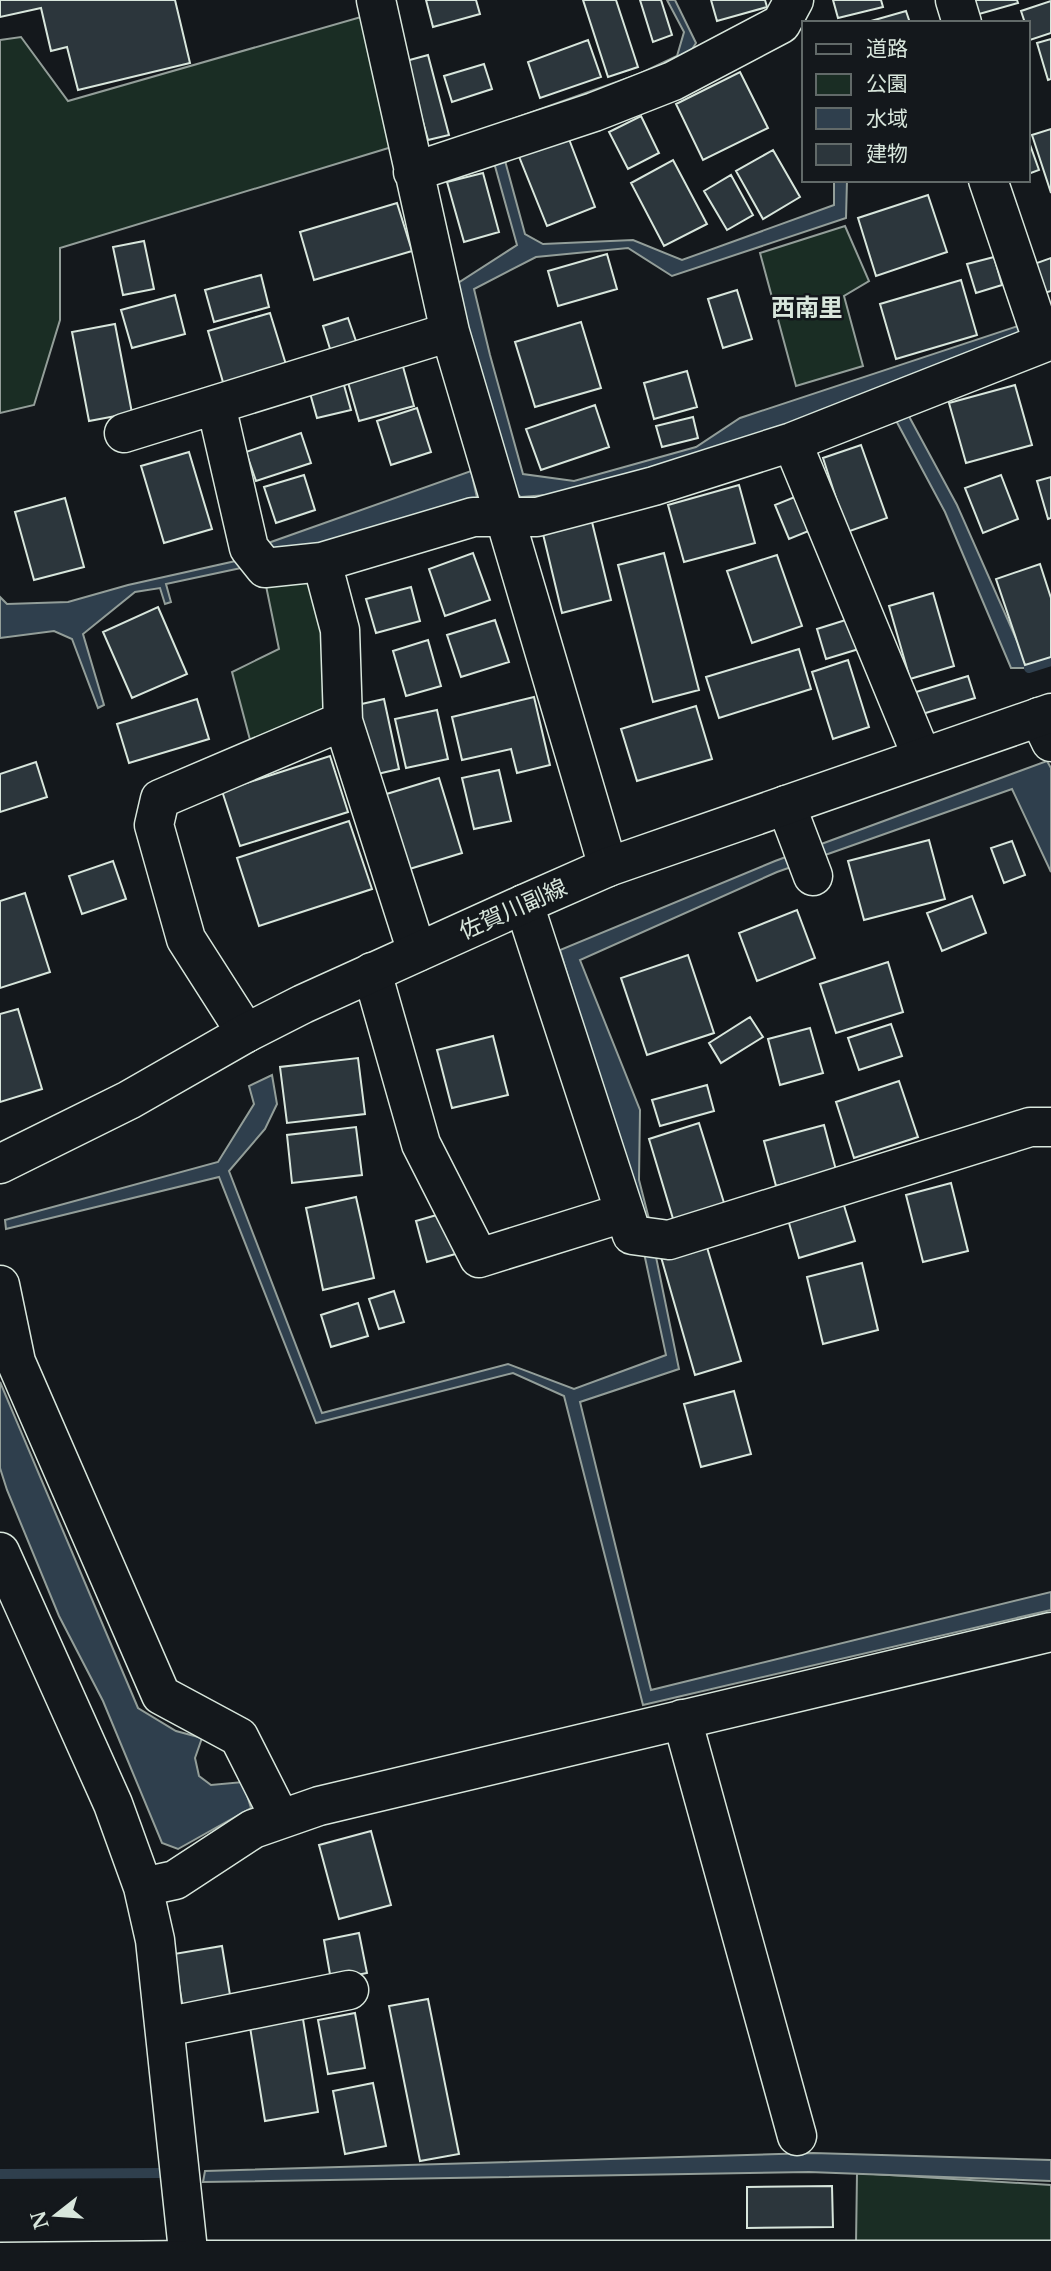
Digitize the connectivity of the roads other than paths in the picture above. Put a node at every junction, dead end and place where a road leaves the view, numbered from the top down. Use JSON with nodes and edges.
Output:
{"nodes":[{"id":1,"x":376,"y":0,"type":"edge"},
{"id":2,"x":794,"y":0,"type":"edge"},
{"id":3,"x":955,"y":0,"type":"edge"},
{"id":4,"x":961,"y":21,"type":"edge"},
{"id":5,"x":413,"y":172,"type":"junction"},
{"id":6,"x":989,"y":182,"type":"edge"},
{"id":7,"x":1042,"y":331,"type":"edge"},
{"id":8,"x":450,"y":332,"type":"junction"},
{"id":9,"x":216,"y":405,"type":"junction"},
{"id":10,"x":124,"y":433,"type":"dead end"},
{"id":11,"x":792,"y":442,"type":"junction"},
{"id":12,"x":505,"y":518,"type":"junction"},
{"id":13,"x":322,"y":562,"type":"junction"},
{"id":14,"x":343,"y":721,"type":"junction"},
{"id":15,"x":1047,"y":724,"type":"edge"},
{"id":16,"x":922,"y":757,"type":"junction"},
{"id":17,"x":786,"y":805,"type":"junction"},
{"id":18,"x":806,"y":859,"type":"dead end"},
{"id":19,"x":608,"y":867,"type":"junction"},
{"id":20,"x":524,"y":904,"type":"junction"},
{"id":21,"x":417,"y":952,"type":"junction"},
{"id":22,"x":372,"y":972,"type":"junction"},
{"id":23,"x":246,"y":1033,"type":"junction"},
{"id":24,"x":1051,"y":1127,"type":"edge"},
{"id":25,"x":0,"y":1164,"type":"edge"},
{"id":26,"x":623,"y":1213,"type":"junction"},
{"id":27,"x":0,"y":1285,"type":"edge"},
{"id":28,"x":0,"y":1552,"type":"edge"},
{"id":29,"x":1051,"y":1632,"type":"edge"},
{"id":30,"x":682,"y":1719,"type":"junction"},
{"id":31,"x":280,"y":1818,"type":"junction"},
{"id":32,"x":143,"y":1887,"type":"junction"},
{"id":33,"x":349,"y":1990,"type":"dead end"},
{"id":34,"x":165,"y":2027,"type":"junction"},
{"id":35,"x":797,"y":2136,"type":"dead end"},
{"id":36,"x":189,"y":2260,"type":"junction"},
{"id":37,"x":1051,"y":2260,"type":"edge"},
{"id":38,"x":0,"y":2262,"type":"edge"}],
"edges":[{"from":1,"to":5,"type":"street"},
{"from":2,"to":5,"type":"street"},
{"from":3,"to":4,"type":"street"},
{"from":5,"to":8,"type":"street"},
{"from":6,"to":7,"type":"street"},
{"from":7,"to":11,"type":"street"},
{"from":8,"to":9,"type":"street"},
{"from":8,"to":12,"type":"street"},
{"from":9,"to":10,"type":"street"},
{"from":9,"to":13,"type":"street"},
{"from":11,"to":12,"type":"street"},
{"from":11,"to":16,"type":"street"},
{"from":12,"to":13,"type":"street"},
{"from":12,"to":19,"type":"street"},
{"from":13,"to":14,"type":"street"},
{"from":14,"to":21,"type":"street"},
{"from":14,"to":23,"type":"street"},
{"from":15,"to":16,"type":"street","name":"佐賀川副線"},
{"from":16,"to":17,"type":"street","name":"佐賀川副線"},
{"from":17,"to":18,"type":"street"},
{"from":17,"to":19,"type":"street","name":"佐賀川副線"},
{"from":19,"to":20,"type":"street","name":"佐賀川副線"},
{"from":20,"to":21,"type":"street","name":"佐賀川副線"},
{"from":20,"to":26,"type":"street"},
{"from":21,"to":22,"type":"street","name":"佐賀川副線"},
{"from":22,"to":23,"type":"street","name":"佐賀川副線"},
{"from":22,"to":26,"type":"street"},
{"from":23,"to":25,"type":"street","name":"佐賀川副線"},
{"from":24,"to":26,"type":"street"},
{"from":27,"to":31,"type":"street"},
{"from":28,"to":32,"type":"street"},
{"from":29,"to":30,"type":"street"},
{"from":30,"to":31,"type":"street"},
{"from":30,"to":35,"type":"street"},
{"from":31,"to":32,"type":"street"},
{"from":32,"to":34,"type":"street"},
{"from":33,"to":34,"type":"street"},
{"from":34,"to":36,"type":"street"},
{"from":36,"to":37,"type":"street"},
{"from":36,"to":38,"type":"street"}]}
